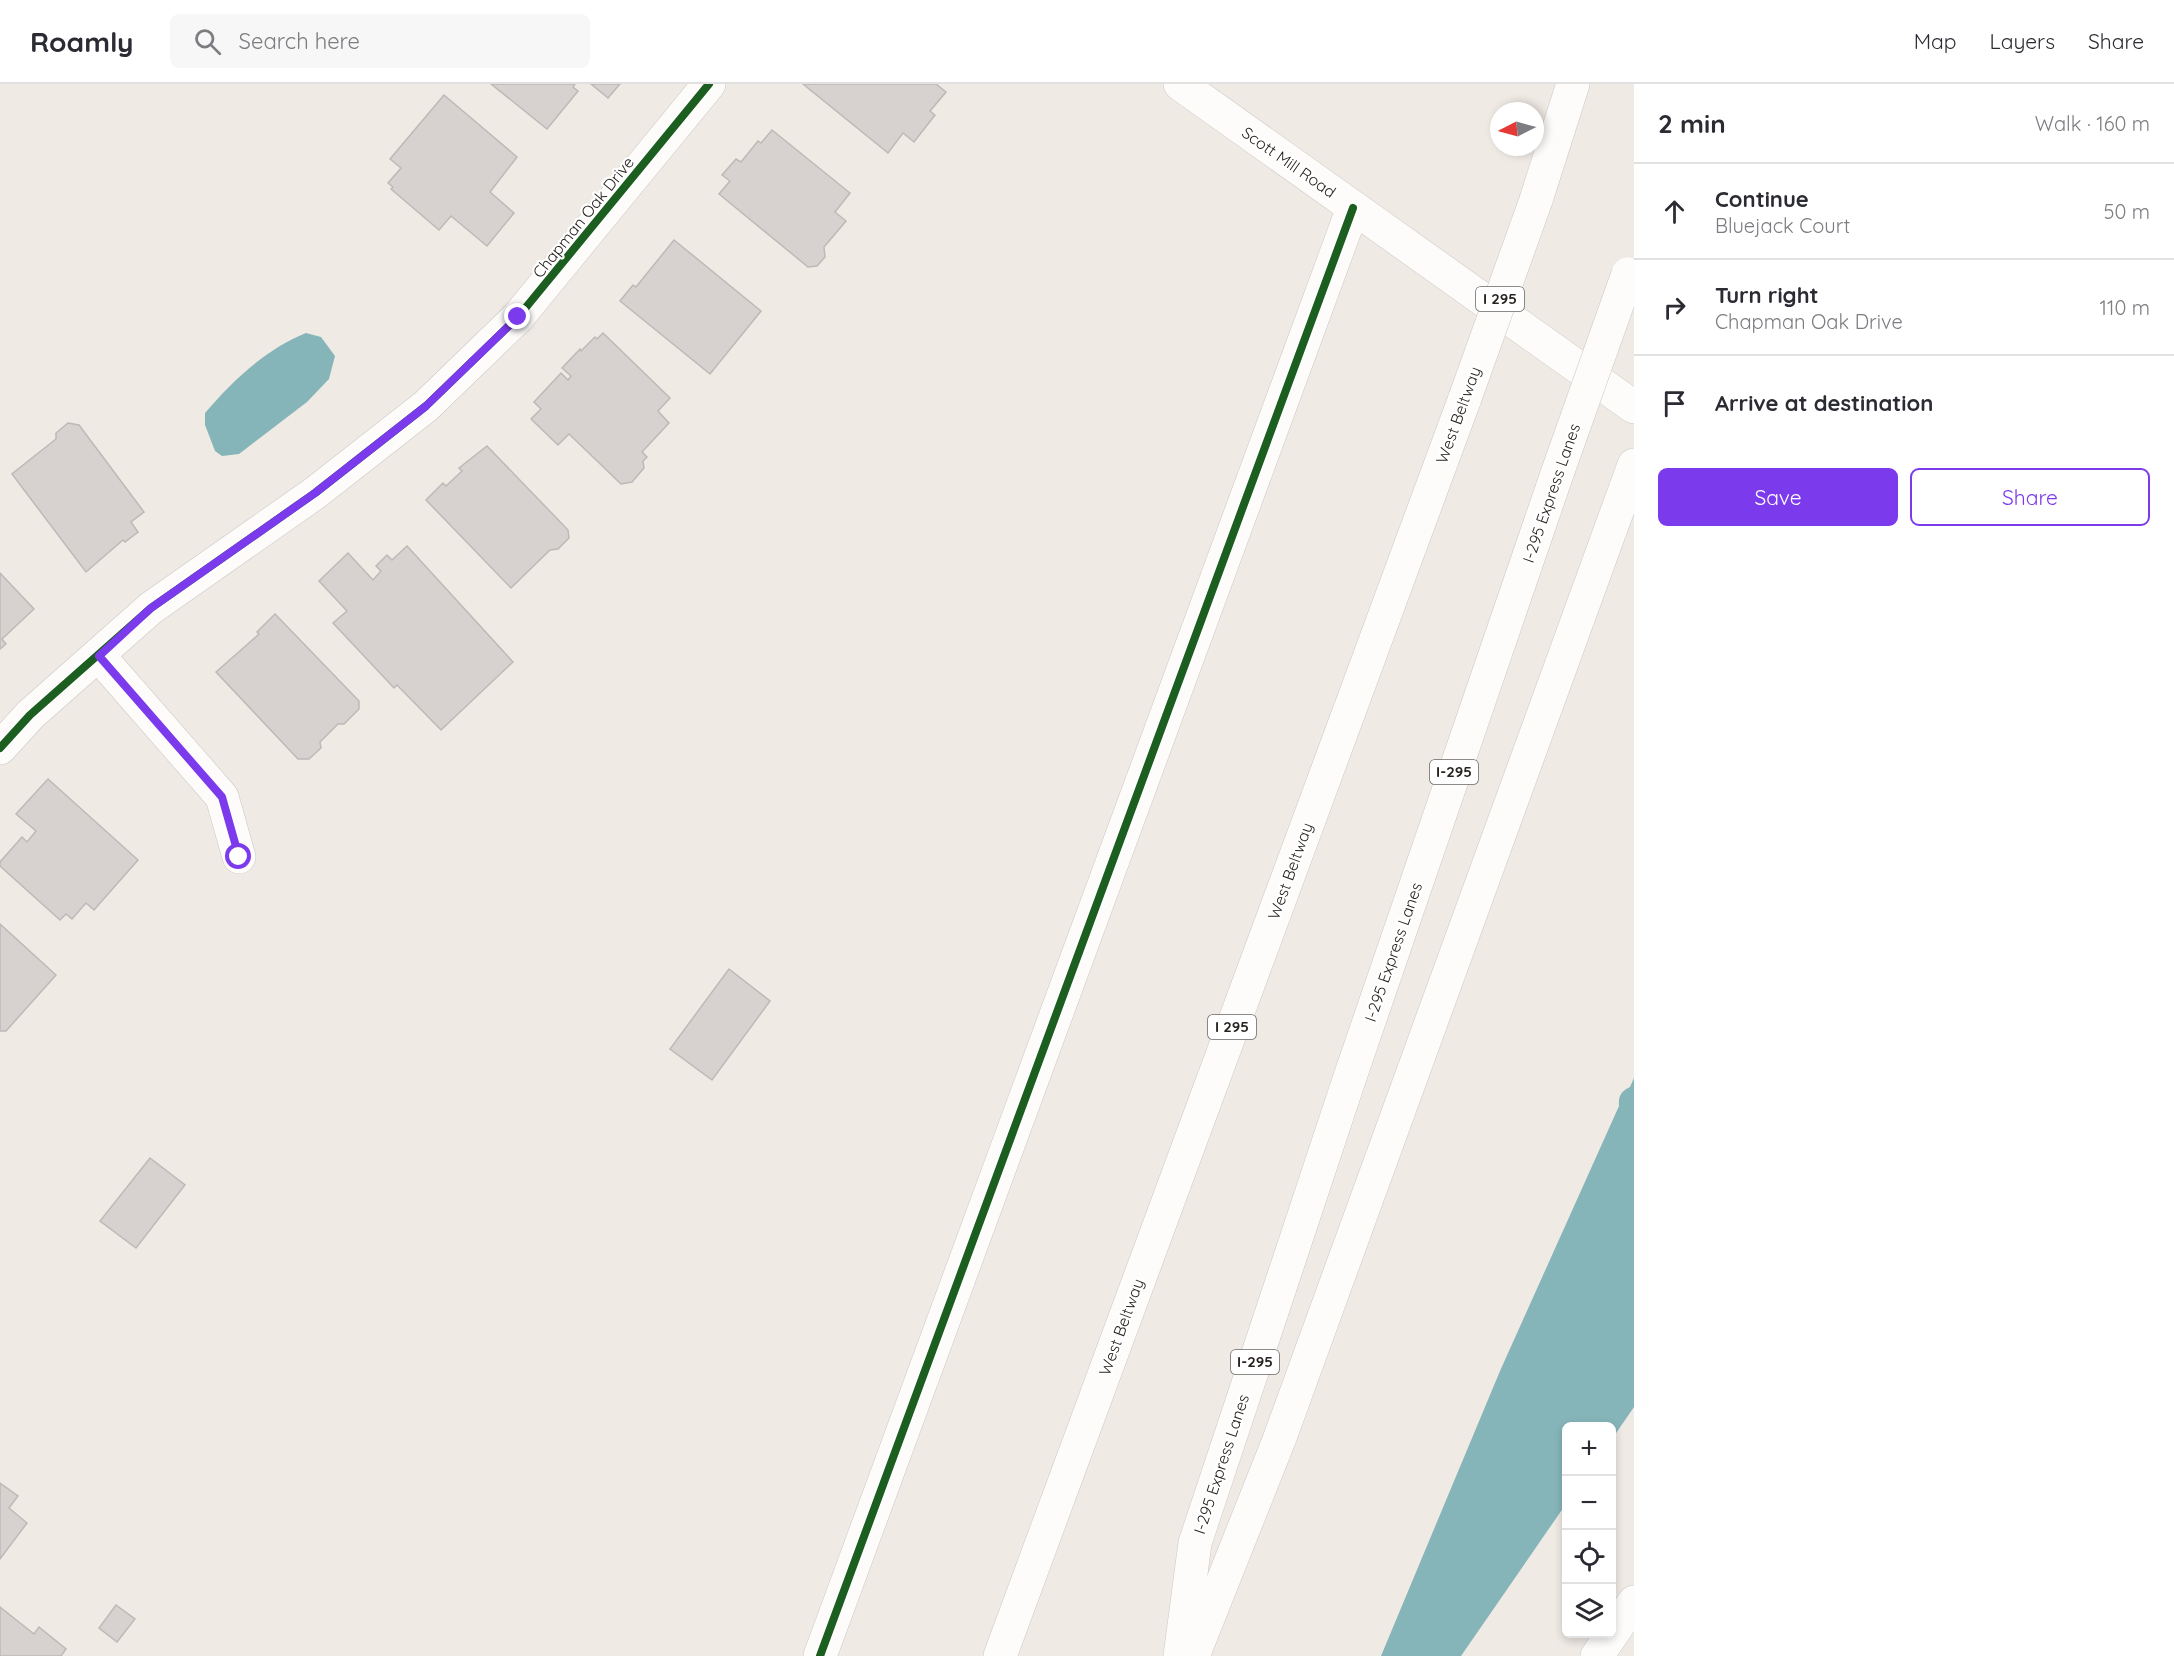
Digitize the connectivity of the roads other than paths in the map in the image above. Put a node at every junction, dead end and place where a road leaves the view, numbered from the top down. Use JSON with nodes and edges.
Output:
{"nodes":[{"id":1,"x":709,"y":84,"type":"edge"},
{"id":2,"x":1180,"y":84,"type":"edge"},
{"id":3,"x":1565,"y":84,"type":"edge"},
{"id":4,"x":1573,"y":84,"type":"edge"},
{"id":5,"x":1536,"y":200,"type":"junction"},
{"id":6,"x":1353,"y":208,"type":"junction"},
{"id":7,"x":1631,"y":265,"type":"edge"},
{"id":8,"x":1634,"y":407,"type":"edge"},
{"id":9,"x":1634,"y":465,"type":"edge"},
{"id":10,"x":99,"y":656,"type":"junction"},
{"id":11,"x":0,"y":748,"type":"edge"},
{"id":12,"x":239,"y":857,"type":"dead end"},
{"id":13,"x":1634,"y":1602,"type":"edge"},
{"id":14,"x":820,"y":1656,"type":"edge"},
{"id":15,"x":1000,"y":1656,"type":"edge"},
{"id":16,"x":1180,"y":1656,"type":"edge"},
{"id":17,"x":1193,"y":1656,"type":"edge"},
{"id":18,"x":1597,"y":1656,"type":"edge"}],
"edges":[{"from":1,"to":10,"type":"main road","name":"Chapman Oak Drive"},
{"from":2,"to":6,"type":"main road","name":"Scott Mill Road"},
{"from":3,"to":5,"type":"main road"},
{"from":4,"to":5,"type":"main road","name":"West Beltway","number":"I 295"},
{"from":5,"to":15,"type":"main road","name":"West Beltway","number":"I 295","bridge":true},
{"from":6,"to":8,"type":"main road","name":"Scott Mill Road"},
{"from":6,"to":14,"type":"main road"},
{"from":7,"to":16,"type":"main road","name":"I-295 Express Lanes","number":"I-295","bridge":true},
{"from":9,"to":17,"type":"main road"},
{"from":10,"to":11,"type":"main road","name":"Chapman Oak Drive"},
{"from":10,"to":12,"type":"main road"},
{"from":13,"to":18,"type":"main road"}]}
